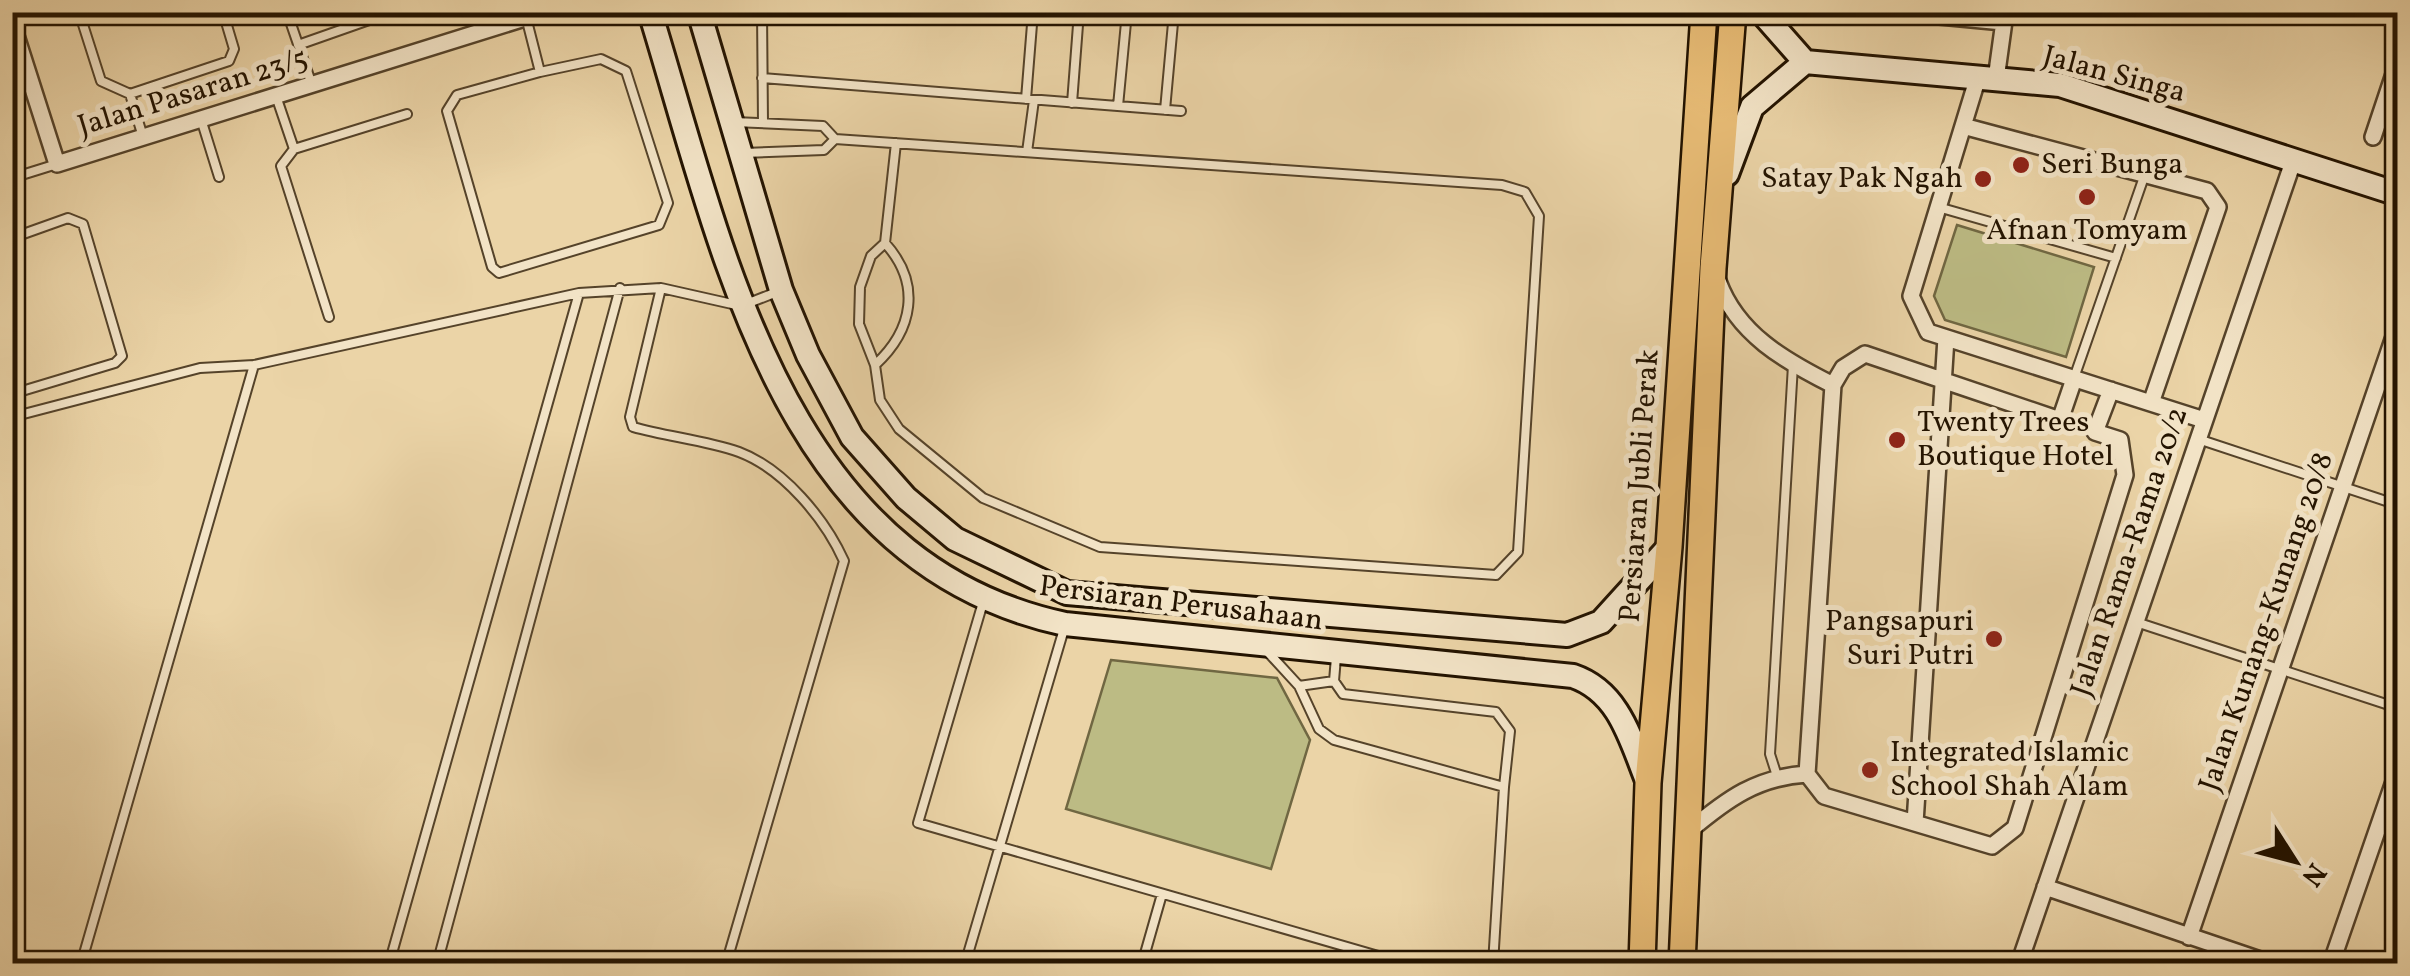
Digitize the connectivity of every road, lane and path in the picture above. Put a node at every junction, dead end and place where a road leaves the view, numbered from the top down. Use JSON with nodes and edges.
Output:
{"nodes":[{"id":1,"x":80,"y":12,"type":"edge"},
{"id":2,"x":224,"y":12,"type":"edge"},
{"id":3,"x":544,"y":12,"type":"edge"},
{"id":4,"x":650,"y":12,"type":"edge"},
{"id":5,"x":699,"y":12,"type":"edge"},
{"id":6,"x":762,"y":12,"type":"edge"},
{"id":7,"x":1033,"y":12,"type":"edge"},
{"id":8,"x":1079,"y":12,"type":"edge"},
{"id":9,"x":1127,"y":12,"type":"edge"},
{"id":10,"x":1174,"y":12,"type":"edge"},
{"id":11,"x":1704,"y":12,"type":"edge"},
{"id":12,"x":1733,"y":12,"type":"edge"},
{"id":13,"x":1761,"y":12,"type":"edge"},
{"id":14,"x":1897,"y":12,"type":"edge"},
{"id":15,"x":390,"y":13,"type":"edge"},
{"id":16,"x":525,"y":15,"type":"edge"},
{"id":17,"x":1981,"y":16,"type":"edge"},
{"id":18,"x":2004,"y":17,"type":"edge"},
{"id":19,"x":289,"y":18,"type":"dead end"},
{"id":20,"x":12,"y":23,"type":"edge"},
{"id":21,"x":298,"y":45,"type":"junction"},
{"id":22,"x":1805,"y":62,"type":"junction"},
{"id":23,"x":2398,"y":62,"type":"edge"},
{"id":24,"x":540,"y":72,"type":"junction"},
{"id":25,"x":762,"y":78,"type":"junction"},
{"id":26,"x":1987,"y":78,"type":"junction"},
{"id":27,"x":312,"y":85,"type":"junction"},
{"id":28,"x":130,"y":94,"type":"junction"},
{"id":29,"x":276,"y":96,"type":"junction"},
{"id":30,"x":1030,"y":99,"type":"junction"},
{"id":31,"x":1072,"y":103,"type":"junction"},
{"id":32,"x":1118,"y":106,"type":"junction"},
{"id":33,"x":1165,"y":110,"type":"junction"},
{"id":34,"x":1180,"y":111,"type":"dead end"},
{"id":35,"x":408,"y":114,"type":"dead end"},
{"id":36,"x":201,"y":120,"type":"junction"},
{"id":37,"x":734,"y":122,"type":"junction"},
{"id":38,"x":763,"y":123,"type":"junction"},
{"id":39,"x":1963,"y":126,"type":"junction"},
{"id":40,"x":143,"y":136,"type":"junction"},
{"id":41,"x":2373,"y":137,"type":"dead end"},
{"id":42,"x":835,"y":139,"type":"junction"},
{"id":43,"x":896,"y":143,"type":"junction"},
{"id":44,"x":294,"y":149,"type":"junction"},
{"id":45,"x":1028,"y":152,"type":"junction"},
{"id":46,"x":744,"y":153,"type":"junction"},
{"id":47,"x":2294,"y":159,"type":"junction"},
{"id":48,"x":57,"y":164,"type":"junction"},
{"id":49,"x":2145,"y":174,"type":"junction"},
{"id":50,"x":219,"y":177,"type":"dead end"},
{"id":51,"x":12,"y":178,"type":"edge"},
{"id":52,"x":2398,"y":194,"type":"edge"},
{"id":53,"x":1716,"y":206,"type":"junction"},
{"id":54,"x":1938,"y":208,"type":"junction"},
{"id":55,"x":12,"y":238,"type":"edge"},
{"id":56,"x":885,"y":243,"type":"junction"},
{"id":57,"x":2116,"y":258,"type":"junction"},
{"id":58,"x":1713,"y":268,"type":"junction"},
{"id":59,"x":620,"y":288,"type":"junction"},
{"id":60,"x":661,"y":288,"type":"junction"},
{"id":61,"x":781,"y":290,"type":"junction"},
{"id":62,"x":579,"y":292,"type":"junction"},
{"id":63,"x":741,"y":306,"type":"junction"},
{"id":64,"x":330,"y":317,"type":"dead end"},
{"id":65,"x":2398,"y":326,"type":"edge"},
{"id":66,"x":1946,"y":338,"type":"junction"},
{"id":67,"x":254,"y":365,"type":"junction"},
{"id":68,"x":875,"y":365,"type":"junction"},
{"id":69,"x":1793,"y":365,"type":"junction"},
{"id":70,"x":2074,"y":379,"type":"junction"},
{"id":71,"x":1942,"y":380,"type":"junction"},
{"id":72,"x":1834,"y":385,"type":"junction"},
{"id":73,"x":2111,"y":390,"type":"junction"},
{"id":74,"x":12,"y":394,"type":"edge"},
{"id":75,"x":2151,"y":403,"type":"junction"},
{"id":76,"x":12,"y":417,"type":"edge"},
{"id":77,"x":2204,"y":420,"type":"junction"},
{"id":78,"x":2196,"y":438,"type":"junction"},
{"id":79,"x":2342,"y":487,"type":"junction"},
{"id":80,"x":2398,"y":505,"type":"edge"},
{"id":81,"x":1670,"y":547,"type":"junction"},
{"id":82,"x":984,"y":596,"type":"junction"},
{"id":83,"x":2136,"y":622,"type":"junction"},
{"id":84,"x":1066,"y":624,"type":"junction"},
{"id":85,"x":1260,"y":644,"type":"junction"},
{"id":86,"x":1336,"y":652,"type":"junction"},
{"id":87,"x":2280,"y":669,"type":"junction"},
{"id":88,"x":1334,"y":680,"type":"junction"},
{"id":89,"x":1299,"y":686,"type":"junction"},
{"id":90,"x":2398,"y":708,"type":"edge"},
{"id":91,"x":2398,"y":770,"type":"edge"},
{"id":92,"x":1807,"y":774,"type":"junction"},
{"id":93,"x":1777,"y":776,"type":"junction"},
{"id":94,"x":1648,"y":784,"type":"junction"},
{"id":95,"x":1504,"y":787,"type":"junction"},
{"id":96,"x":1915,"y":823,"type":"junction"},
{"id":97,"x":1689,"y":831,"type":"junction"},
{"id":98,"x":1000,"y":847,"type":"junction"},
{"id":99,"x":2046,"y":887,"type":"junction"},
{"id":100,"x":1162,"y":894,"type":"junction"},
{"id":101,"x":2188,"y":937,"type":"junction"},
{"id":102,"x":80,"y":964,"type":"edge"},
{"id":103,"x":389,"y":964,"type":"edge"},
{"id":104,"x":437,"y":964,"type":"edge"},
{"id":105,"x":726,"y":964,"type":"edge"},
{"id":106,"x":965,"y":964,"type":"edge"},
{"id":107,"x":1142,"y":964,"type":"edge"},
{"id":108,"x":1406,"y":964,"type":"edge"},
{"id":109,"x":1493,"y":964,"type":"edge"},
{"id":110,"x":1642,"y":964,"type":"edge"},
{"id":111,"x":1682,"y":964,"type":"edge"},
{"id":112,"x":2019,"y":964,"type":"edge"},
{"id":113,"x":2272,"y":964,"type":"edge"},
{"id":114,"x":2331,"y":964,"type":"edge"}],
"edges":[{"from":1,"to":28,"type":"lane"},
{"from":2,"to":28,"type":"lane"},
{"from":3,"to":16,"type":"street","name":"Jalan Pasaran 23/5"},
{"from":4,"to":63,"type":"main road","name":"Persiaran Perusahaan"},
{"from":5,"to":37,"type":"main road","name":"Persiaran Perusahaan"},
{"from":6,"to":25,"type":"lane"},
{"from":7,"to":30,"type":"lane"},
{"from":8,"to":31,"type":"lane"},
{"from":9,"to":32,"type":"lane"},
{"from":10,"to":33,"type":"lane"},
{"from":11,"to":81,"type":"main road","name":"Persiaran Jubli Perak"},
{"from":12,"to":53,"type":"main road","name":"Persiaran Jubli Perak"},
{"from":13,"to":22,"type":"main road"},
{"from":14,"to":17,"type":"street"},
{"from":15,"to":21,"type":"lane"},
{"from":16,"to":24,"type":"lane"},
{"from":16,"to":27,"type":"street","name":"Jalan Pasaran 23/5"},
{"from":17,"to":18,"type":"street"},
{"from":18,"to":26,"type":"street"},
{"from":19,"to":21,"type":"lane"},
{"from":20,"to":48,"type":"street","name":"Jalan Pasaran 23/5"},
{"from":21,"to":27,"type":"lane"},
{"from":22,"to":26,"type":"main road","name":"Jalan Singa"},
{"from":22,"to":53,"type":"main road"},
{"from":23,"to":41,"type":"street"},
{"from":24,"to":24,"type":"lane"},
{"from":25,"to":30,"type":"lane"},
{"from":25,"to":38,"type":"lane"},
{"from":26,"to":39,"type":"street"},
{"from":26,"to":47,"type":"main road","name":"Jalan Singa"},
{"from":27,"to":29,"type":"street","name":"Jalan Pasaran 23/5"},
{"from":28,"to":40,"type":"lane"},
{"from":29,"to":36,"type":"street","name":"Jalan Pasaran 23/5"},
{"from":29,"to":44,"type":"lane"},
{"from":30,"to":31,"type":"lane"},
{"from":30,"to":45,"type":"lane"},
{"from":31,"to":32,"type":"lane"},
{"from":32,"to":33,"type":"lane"},
{"from":33,"to":34,"type":"lane"},
{"from":35,"to":44,"type":"lane"},
{"from":36,"to":40,"type":"street","name":"Jalan Pasaran 23/5"},
{"from":36,"to":50,"type":"lane"},
{"from":37,"to":38,"type":"lane"},
{"from":37,"to":46,"type":"main road","name":"Persiaran Perusahaan"},
{"from":38,"to":42,"type":"lane"},
{"from":39,"to":49,"type":"street"},
{"from":39,"to":54,"type":"street"},
{"from":40,"to":48,"type":"street","name":"Jalan Pasaran 23/5"},
{"from":42,"to":43,"type":"lane"},
{"from":42,"to":46,"type":"lane"},
{"from":43,"to":45,"type":"lane"},
{"from":43,"to":56,"type":"lane"},
{"from":44,"to":64,"type":"lane"},
{"from":45,"to":68,"type":"lane"},
{"from":46,"to":61,"type":"main road","name":"Persiaran Perusahaan"},
{"from":47,"to":52,"type":"main road","name":"Jalan Singa"},
{"from":47,"to":77,"type":"street","name":"Jalan Rama-Rama 20/2"},
{"from":48,"to":51,"type":"lane"},
{"from":49,"to":57,"type":"lane"},
{"from":49,"to":75,"type":"street"},
{"from":53,"to":58,"type":"main road","name":"Persiaran Jubli Perak"},
{"from":54,"to":57,"type":"lane"},
{"from":54,"to":66,"type":"street"},
{"from":55,"to":74,"type":"lane"},
{"from":56,"to":68,"type":"lane"},
{"from":56,"to":68,"type":"lane"},
{"from":57,"to":70,"type":"lane"},
{"from":58,"to":69,"type":"street"},
{"from":58,"to":97,"type":"main road","name":"Persiaran Jubli Perak"},
{"from":59,"to":60,"type":"lane"},
{"from":59,"to":62,"type":"lane"},
{"from":59,"to":104,"type":"lane"},
{"from":60,"to":63,"type":"lane"},
{"from":60,"to":105,"type":"lane"},
{"from":61,"to":63,"type":"lane"},
{"from":61,"to":81,"type":"main road","name":"Persiaran Perusahaan"},
{"from":62,"to":67,"type":"lane"},
{"from":62,"to":103,"type":"lane"},
{"from":63,"to":82,"type":"main road","name":"Persiaran Perusahaan"},
{"from":65,"to":79,"type":"street","name":"Jalan Kunang-Kunang 20/8"},
{"from":66,"to":70,"type":"street"},
{"from":66,"to":71,"type":"street"},
{"from":67,"to":76,"type":"lane"},
{"from":67,"to":102,"type":"lane"},
{"from":69,"to":72,"type":"street"},
{"from":69,"to":93,"type":"lane"},
{"from":70,"to":71,"type":"street"},
{"from":70,"to":73,"type":"street"},
{"from":71,"to":72,"type":"street"},
{"from":71,"to":96,"type":"street"},
{"from":72,"to":92,"type":"street"},
{"from":73,"to":75,"type":"street"},
{"from":73,"to":96,"type":"street"},
{"from":75,"to":77,"type":"street"},
{"from":77,"to":78,"type":"street","name":"Jalan Rama-Rama 20/2"},
{"from":78,"to":79,"type":"lane"},
{"from":78,"to":83,"type":"street","name":"Jalan Rama-Rama 20/2"},
{"from":79,"to":80,"type":"lane"},
{"from":79,"to":87,"type":"street","name":"Jalan Kunang-Kunang 20/8"},
{"from":81,"to":94,"type":"main road","name":"Persiaran Jubli Perak"},
{"from":82,"to":84,"type":"main road","name":"Persiaran Perusahaan"},
{"from":82,"to":98,"type":"lane"},
{"from":83,"to":87,"type":"lane"},
{"from":83,"to":99,"type":"street","name":"Jalan Rama-Rama 20/2"},
{"from":84,"to":85,"type":"main road","name":"Persiaran Perusahaan"},
{"from":84,"to":98,"type":"lane"},
{"from":85,"to":86,"type":"main road","name":"Persiaran Perusahaan"},
{"from":85,"to":89,"type":"lane"},
{"from":86,"to":88,"type":"lane"},
{"from":86,"to":94,"type":"main road","name":"Persiaran Perusahaan"},
{"from":87,"to":90,"type":"lane"},
{"from":87,"to":101,"type":"street","name":"Jalan Kunang-Kunang 20/8"},
{"from":88,"to":89,"type":"lane"},
{"from":88,"to":95,"type":"lane"},
{"from":89,"to":95,"type":"lane"},
{"from":91,"to":114,"type":"street"},
{"from":92,"to":93,"type":"street"},
{"from":92,"to":96,"type":"street"},
{"from":93,"to":97,"type":"street"},
{"from":94,"to":110,"type":"main road","name":"Persiaran Jubli Perak"},
{"from":95,"to":109,"type":"lane"},
{"from":97,"to":111,"type":"main road","name":"Persiaran Jubli Perak"},
{"from":98,"to":100,"type":"lane"},
{"from":98,"to":106,"type":"lane"},
{"from":99,"to":101,"type":"street"},
{"from":99,"to":112,"type":"street","name":"Jalan Rama-Rama 20/2"},
{"from":100,"to":107,"type":"lane"},
{"from":100,"to":108,"type":"lane"},
{"from":101,"to":113,"type":"street"}]}
